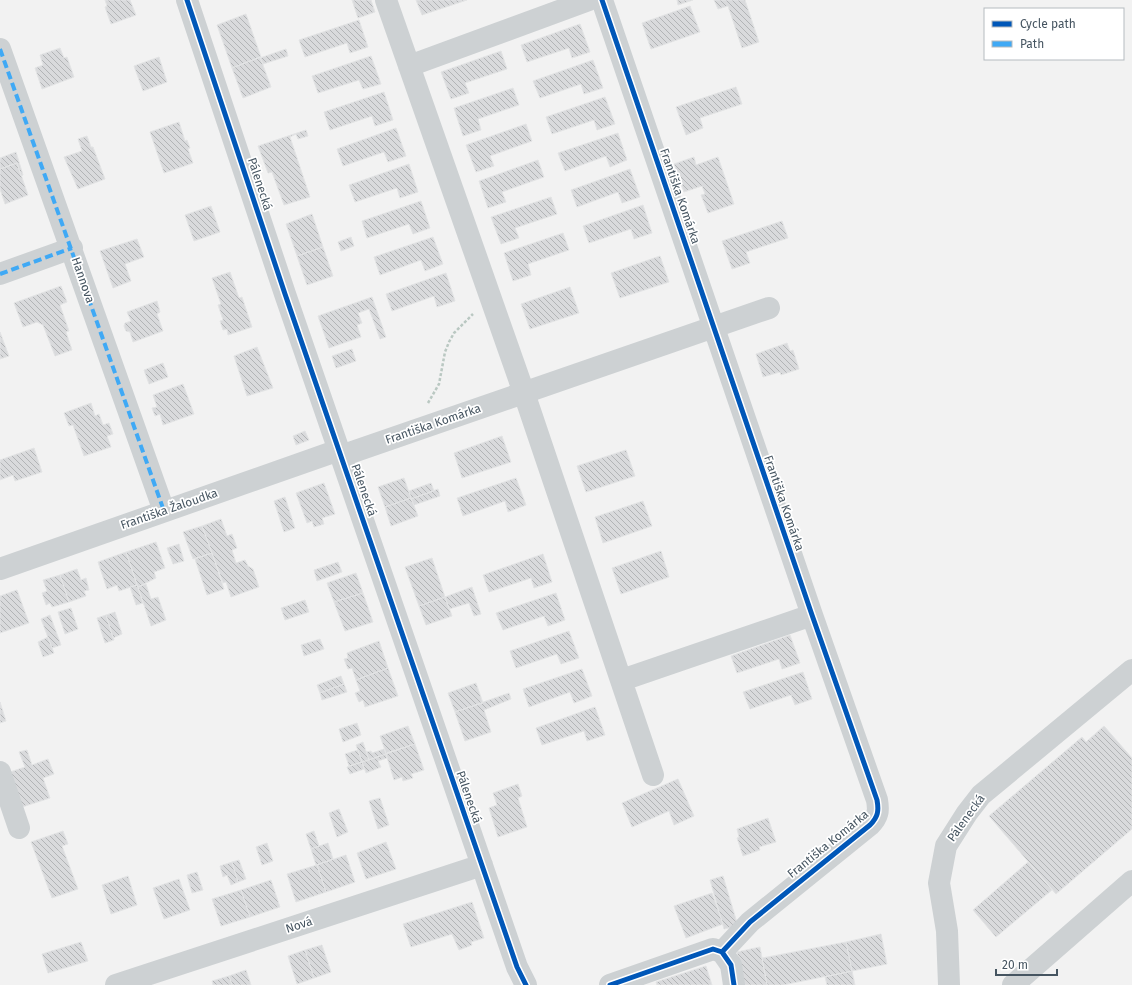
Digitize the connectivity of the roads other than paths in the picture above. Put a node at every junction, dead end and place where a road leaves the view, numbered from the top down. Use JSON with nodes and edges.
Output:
{"nodes":[{"id":1,"x":188,"y":0,"type":"edge"},
{"id":2,"x":386,"y":0,"type":"edge"},
{"id":3,"x":589,"y":0,"type":"edge"},
{"id":4,"x":602,"y":0,"type":"edge"},
{"id":5,"x":0,"y":49,"type":"edge"},
{"id":6,"x":409,"y":66,"type":"junction"},
{"id":7,"x":72,"y":248,"type":"junction"},
{"id":8,"x":0,"y":274,"type":"edge"},
{"id":9,"x":769,"y":308,"type":"dead end"},
{"id":10,"x":714,"y":327,"type":"junction"},
{"id":11,"x":524,"y":393,"type":"junction"},
{"id":12,"x":340,"y":453,"type":"junction"},
{"id":13,"x":164,"y":511,"type":"junction"},
{"id":14,"x":0,"y":570,"type":"edge"},
{"id":15,"x":812,"y":615,"type":"junction"},
{"id":16,"x":1132,"y":670,"type":"edge"},
{"id":17,"x":622,"y":680,"type":"junction"},
{"id":18,"x":0,"y":772,"type":"edge"},
{"id":19,"x":653,"y":775,"type":"dead end"},
{"id":20,"x":18,"y":828,"type":"dead end"},
{"id":21,"x":482,"y":865,"type":"junction"},
{"id":22,"x":1132,"y":881,"type":"edge"},
{"id":23,"x":722,"y":952,"type":"junction"},
{"id":24,"x":116,"y":985,"type":"edge"},
{"id":25,"x":526,"y":985,"type":"edge"},
{"id":26,"x":610,"y":985,"type":"edge"},
{"id":27,"x":734,"y":985,"type":"edge"},
{"id":28,"x":949,"y":985,"type":"edge"},
{"id":29,"x":1013,"y":985,"type":"edge"}],
"edges":[{"from":1,"to":12,"type":"street","name":"Pálenecká"},
{"from":2,"to":6,"type":"street"},
{"from":3,"to":6,"type":"street"},
{"from":4,"to":10,"type":"street","name":"Františka Komárka"},
{"from":5,"to":7,"type":"street","name":"Hannova"},
{"from":6,"to":11,"type":"street"},
{"from":7,"to":8,"type":"street"},
{"from":7,"to":13,"type":"street","name":"Hannova"},
{"from":9,"to":10,"type":"street","name":"Františka Komárka"},
{"from":10,"to":11,"type":"street","name":"Františka Komárka"},
{"from":10,"to":15,"type":"street","name":"Františka Komárka"},
{"from":11,"to":12,"type":"street","name":"Františka Komárka"},
{"from":11,"to":17,"type":"street"},
{"from":12,"to":13,"type":"street","name":"Františka Žaloudka"},
{"from":12,"to":21,"type":"street","name":"Pálenecká"},
{"from":13,"to":14,"type":"street","name":"Františka Žaloudka"},
{"from":15,"to":17,"type":"street"},
{"from":15,"to":23,"type":"street","name":"Františka Komárka"},
{"from":16,"to":28,"type":"street","name":"Pálenecká"},
{"from":17,"to":19,"type":"street"},
{"from":18,"to":20,"type":"street"},
{"from":21,"to":24,"type":"street","name":"Nová"},
{"from":21,"to":25,"type":"street","name":"Pálenecká"},
{"from":22,"to":29,"type":"street"},
{"from":23,"to":26,"type":"street"},
{"from":23,"to":27,"type":"street"}]}
